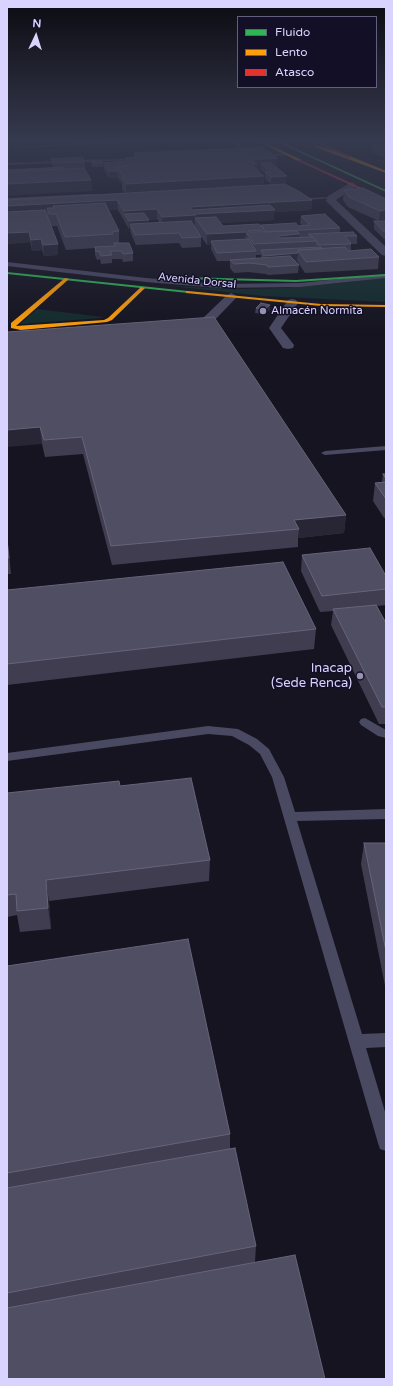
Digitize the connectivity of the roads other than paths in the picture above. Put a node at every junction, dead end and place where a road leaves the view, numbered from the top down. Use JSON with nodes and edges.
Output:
{"nodes":[{"id":1,"x":336,"y":206,"type":"edge"},
{"id":2,"x":386,"y":253,"type":"edge"},
{"id":3,"x":7,"y":259,"type":"edge"},
{"id":4,"x":7,"y":264,"type":"edge"},
{"id":5,"x":7,"y":271,"type":"edge"},
{"id":6,"x":386,"y":275,"type":"edge"},
{"id":7,"x":67,"y":279,"type":"junction"},
{"id":8,"x":143,"y":288,"type":"junction"},
{"id":9,"x":231,"y":297,"type":"junction"},
{"id":10,"x":292,"y":303,"type":"junction"},
{"id":11,"x":345,"y":306,"type":"junction"},
{"id":12,"x":386,"y":306,"type":"edge"},
{"id":13,"x":382,"y":315,"type":"dead end"},
{"id":14,"x":206,"y":322,"type":"edge"},
{"id":15,"x":288,"y":344,"type":"dead end"},
{"id":16,"x":386,"y":448,"type":"edge"},
{"id":17,"x":325,"y":453,"type":"dead end"},
{"id":18,"x":365,"y":722,"type":"dead end"},
{"id":19,"x":386,"y":734,"type":"edge"},
{"id":20,"x":7,"y":757,"type":"edge"},
{"id":21,"x":386,"y":814,"type":"edge"},
{"id":22,"x":290,"y":817,"type":"junction"},
{"id":23,"x":386,"y":1040,"type":"edge"},
{"id":24,"x":356,"y":1041,"type":"junction"},
{"id":25,"x":386,"y":1143,"type":"edge"}],
"edges":[{"from":1,"to":2,"type":"street"},
{"from":3,"to":6,"type":"main road","name":"Avenida Dorsal"},
{"from":4,"to":6,"type":"lane"},
{"from":5,"to":7,"type":"main road","name":"Avenida Dorsal"},
{"from":7,"to":8,"type":"main road","name":"Avenida Dorsal"},
{"from":7,"to":8,"type":"main road"},
{"from":8,"to":9,"type":"main road","name":"Avenida Dorsal"},
{"from":9,"to":10,"type":"main road","name":"Avenida Dorsal"},
{"from":9,"to":14,"type":"street"},
{"from":10,"to":11,"type":"main road","name":"Avenida Dorsal"},
{"from":10,"to":15,"type":"street"},
{"from":11,"to":12,"type":"main road","name":"Avenida Dorsal"},
{"from":11,"to":13,"type":"main road"},
{"from":16,"to":17,"type":"lane"},
{"from":18,"to":19,"type":"lane"},
{"from":20,"to":22,"type":"lane"},
{"from":21,"to":22,"type":"lane"},
{"from":22,"to":24,"type":"lane"},
{"from":23,"to":24,"type":"lane"},
{"from":24,"to":25,"type":"lane"}]}
